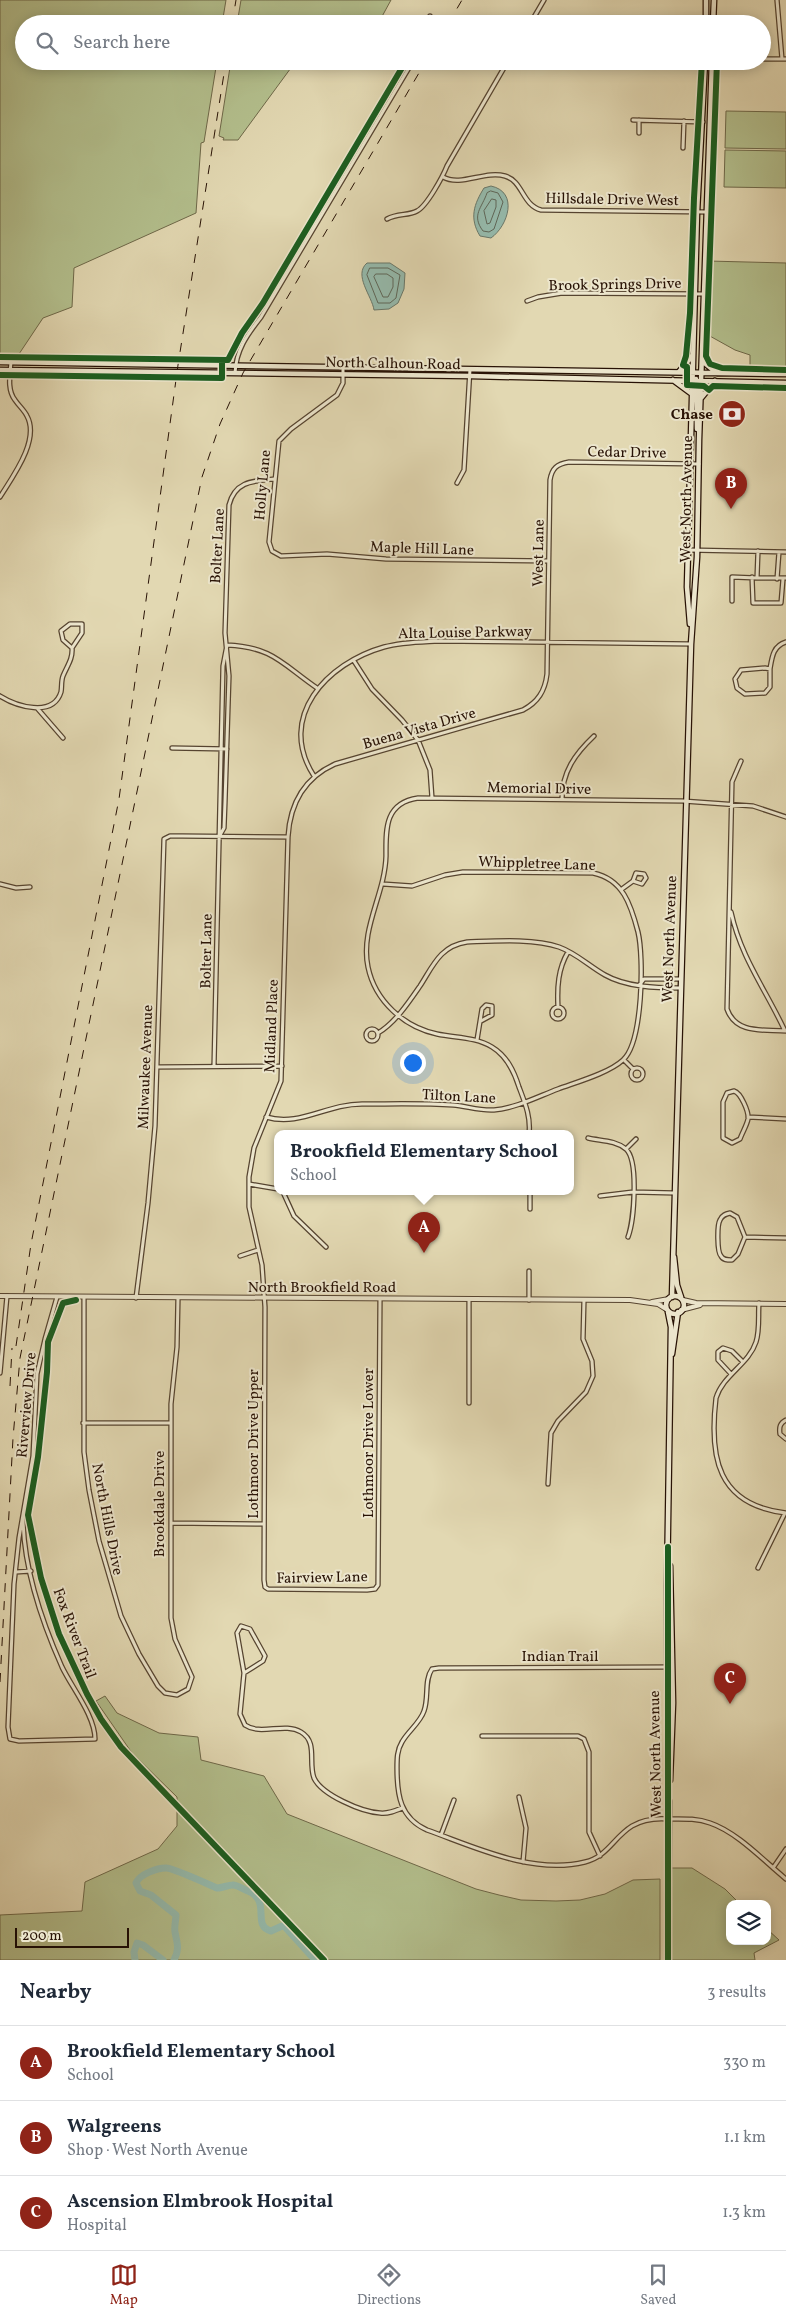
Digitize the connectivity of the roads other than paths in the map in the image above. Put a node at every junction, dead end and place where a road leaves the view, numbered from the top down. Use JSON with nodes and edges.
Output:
{"nodes":[{"id":1,"x":544,"y":0,"type":"edge"},
{"id":2,"x":706,"y":0,"type":"edge"},
{"id":3,"x":714,"y":0,"type":"edge"},
{"id":4,"x":777,"y":0,"type":"edge"},
{"id":5,"x":535,"y":15,"type":"edge"},
{"id":6,"x":706,"y":15,"type":"edge"},
{"id":7,"x":713,"y":15,"type":"edge"},
{"id":8,"x":771,"y":58,"type":"edge"},
{"id":9,"x":784,"y":59,"type":"edge"},
{"id":10,"x":408,"y":70,"type":"edge"},
{"id":11,"x":503,"y":70,"type":"edge"},
{"id":12,"x":705,"y":70,"type":"edge"},
{"id":13,"x":712,"y":70,"type":"edge"},
{"id":14,"x":634,"y":120,"type":"dead end"},
{"id":15,"x":639,"y":120,"type":"junction"},
{"id":16,"x":684,"y":121,"type":"junction"},
{"id":17,"x":703,"y":122,"type":"junction"},
{"id":18,"x":639,"y":133,"type":"dead end"},
{"id":19,"x":683,"y":148,"type":"dead end"},
{"id":20,"x":443,"y":177,"type":"junction"},
{"id":21,"x":697,"y":212,"type":"junction"},
{"id":22,"x":706,"y":212,"type":"junction"},
{"id":23,"x":387,"y":219,"type":"dead end"},
{"id":24,"x":695,"y":294,"type":"junction"},
{"id":25,"x":704,"y":294,"type":"junction"},
{"id":26,"x":527,"y":301,"type":"dead end"},
{"id":27,"x":692,"y":354,"type":"junction"},
{"id":28,"x":702,"y":361,"type":"junction"},
{"id":29,"x":0,"y":362,"type":"edge"},
{"id":30,"x":11,"y":362,"type":"junction"},
{"id":31,"x":235,"y":366,"type":"junction"},
{"id":32,"x":344,"y":367,"type":"junction"},
{"id":33,"x":470,"y":368,"type":"junction"},
{"id":34,"x":0,"y":370,"type":"edge"},
{"id":35,"x":10,"y":370,"type":"junction"},
{"id":36,"x":679,"y":372,"type":"junction"},
{"id":37,"x":235,"y":373,"type":"junction"},
{"id":38,"x":692,"y":373,"type":"junction"},
{"id":39,"x":701,"y":373,"type":"junction"},
{"id":40,"x":718,"y":374,"type":"junction"},
{"id":41,"x":786,"y":374,"type":"edge"},
{"id":42,"x":343,"y":375,"type":"junction"},
{"id":43,"x":470,"y":376,"type":"junction"},
{"id":44,"x":673,"y":380,"type":"junction"},
{"id":45,"x":696,"y":381,"type":"junction"},
{"id":46,"x":715,"y":381,"type":"junction"},
{"id":47,"x":786,"y":384,"type":"edge"},
{"id":48,"x":692,"y":394,"type":"junction"},
{"id":49,"x":700,"y":400,"type":"junction"},
{"id":50,"x":699,"y":440,"type":"junction"},
{"id":51,"x":690,"y":464,"type":"junction"},
{"id":52,"x":699,"y":464,"type":"junction"},
{"id":53,"x":556,"y":466,"type":"joint"},
{"id":54,"x":274,"y":479,"type":"junction"},
{"id":55,"x":457,"y":483,"type":"dead end"},
{"id":56,"x":0,"y":497,"type":"edge"},
{"id":57,"x":688,"y":550,"type":"junction"},
{"id":58,"x":698,"y":550,"type":"junction"},
{"id":59,"x":758,"y":551,"type":"junction"},
{"id":60,"x":779,"y":552,"type":"junction"},
{"id":61,"x":786,"y":552,"type":"edge"},
{"id":62,"x":294,"y":556,"type":"joint"},
{"id":63,"x":548,"y":561,"type":"junction"},
{"id":64,"x":752,"y":577,"type":"junction"},
{"id":65,"x":757,"y":578,"type":"junction"},
{"id":66,"x":785,"y":578,"type":"edge"},
{"id":67,"x":778,"y":579,"type":"junction"},
{"id":68,"x":732,"y":601,"type":"dead end"},
{"id":69,"x":691,"y":638,"type":"junction"},
{"id":70,"x":547,"y":642,"type":"junction"},
{"id":71,"x":786,"y":642,"type":"edge"},
{"id":72,"x":691,"y":644,"type":"junction"},
{"id":73,"x":227,"y":645,"type":"junction"},
{"id":74,"x":72,"y":648,"type":"junction"},
{"id":75,"x":354,"y":661,"type":"junction"},
{"id":76,"x":770,"y":669,"type":"junction"},
{"id":77,"x":317,"y":688,"type":"junction"},
{"id":78,"x":0,"y":696,"type":"edge"},
{"id":79,"x":37,"y":708,"type":"junction"},
{"id":80,"x":594,"y":736,"type":"dead end"},
{"id":81,"x":63,"y":738,"type":"dead end"},
{"id":82,"x":418,"y":740,"type":"junction"},
{"id":83,"x":172,"y":748,"type":"dead end"},
{"id":84,"x":220,"y":749,"type":"junction"},
{"id":85,"x":227,"y":749,"type":"junction"},
{"id":86,"x":741,"y":761,"type":"dead end"},
{"id":87,"x":314,"y":776,"type":"junction"},
{"id":88,"x":432,"y":798,"type":"junction"},
{"id":89,"x":562,"y":799,"type":"junction"},
{"id":90,"x":686,"y":802,"type":"junction"},
{"id":91,"x":731,"y":804,"type":"junction"},
{"id":92,"x":786,"y":817,"type":"edge"},
{"id":93,"x":220,"y":836,"type":"junction"},
{"id":94,"x":288,"y":837,"type":"junction"},
{"id":95,"x":632,"y":881,"type":"junction"},
{"id":96,"x":0,"y":884,"type":"edge"},
{"id":97,"x":382,"y":884,"type":"junction"},
{"id":98,"x":30,"y":887,"type":"dead end"},
{"id":99,"x":622,"y":889,"type":"junction"},
{"id":100,"x":730,"y":908,"type":"junction"},
{"id":101,"x":568,"y":952,"type":"junction"},
{"id":102,"x":680,"y":979,"type":"junction"},
{"id":103,"x":640,"y":984,"type":"junction"},
{"id":104,"x":680,"y":988,"type":"junction"},
{"id":105,"x":558,"y":1007,"type":"dead end"},
{"id":106,"x":397,"y":1015,"type":"junction"},
{"id":107,"x":481,"y":1021,"type":"junction"},
{"id":108,"x":786,"y":1031,"type":"edge"},
{"id":109,"x":378,"y":1033,"type":"dead end"},
{"id":110,"x":477,"y":1040,"type":"junction"},
{"id":111,"x":624,"y":1060,"type":"junction"},
{"id":112,"x":214,"y":1066,"type":"junction"},
{"id":113,"x":282,"y":1066,"type":"junction"},
{"id":114,"x":157,"y":1067,"type":"junction"},
{"id":115,"x":633,"y":1069,"type":"dead end"},
{"id":116,"x":525,"y":1102,"type":"junction"},
{"id":117,"x":266,"y":1117,"type":"junction"},
{"id":118,"x":748,"y":1117,"type":"junction"},
{"id":119,"x":786,"y":1118,"type":"edge"},
{"id":120,"x":529,"y":1130,"type":"edge"},
{"id":121,"x":588,"y":1138,"type":"dead end"},
{"id":122,"x":636,"y":1139,"type":"dead end"},
{"id":123,"x":626,"y":1149,"type":"junction"},
{"id":124,"x":249,"y":1184,"type":"junction"},
{"id":125,"x":274,"y":1187,"type":"edge"},
{"id":126,"x":633,"y":1192,"type":"junction"},
{"id":127,"x":674,"y":1193,"type":"junction"},
{"id":128,"x":284,"y":1195,"type":"edge"},
{"id":129,"x":530,"y":1195,"type":"edge"},
{"id":130,"x":600,"y":1196,"type":"dead end"},
{"id":131,"x":530,"y":1209,"type":"dead end"},
{"id":132,"x":628,"y":1237,"type":"dead end"},
{"id":133,"x":745,"y":1237,"type":"junction"},
{"id":134,"x":786,"y":1238,"type":"edge"},
{"id":135,"x":673,"y":1242,"type":"junction"},
{"id":136,"x":326,"y":1247,"type":"dead end"},
{"id":137,"x":258,"y":1250,"type":"junction"},
{"id":138,"x":240,"y":1256,"type":"dead end"},
{"id":139,"x":529,"y":1271,"type":"dead end"},
{"id":140,"x":0,"y":1296,"type":"edge"},
{"id":141,"x":7,"y":1296,"type":"junction"},
{"id":142,"x":58,"y":1297,"type":"junction"},
{"id":143,"x":84,"y":1297,"type":"junction"},
{"id":144,"x":136,"y":1298,"type":"junction"},
{"id":145,"x":178,"y":1298,"type":"junction"},
{"id":146,"x":264,"y":1298,"type":"junction"},
{"id":147,"x":671,"y":1298,"type":"junction"},
{"id":148,"x":380,"y":1299,"type":"junction"},
{"id":149,"x":469,"y":1299,"type":"junction"},
{"id":150,"x":682,"y":1299,"type":"junction"},
{"id":151,"x":529,"y":1300,"type":"junction"},
{"id":152,"x":584,"y":1300,"type":"junction"},
{"id":153,"x":644,"y":1302,"type":"junction"},
{"id":154,"x":709,"y":1302,"type":"junction"},
{"id":155,"x":759,"y":1303,"type":"junction"},
{"id":156,"x":786,"y":1304,"type":"edge"},
{"id":157,"x":668,"y":1311,"type":"junction"},
{"id":158,"x":680,"y":1311,"type":"junction"},
{"id":159,"x":742,"y":1361,"type":"junction"},
{"id":160,"x":670,"y":1368,"type":"junction"},
{"id":161,"x":0,"y":1373,"type":"edge"},
{"id":162,"x":730,"y":1374,"type":"junction"},
{"id":163,"x":468,"y":1403,"type":"dead end"},
{"id":164,"x":786,"y":1420,"type":"edge"},
{"id":165,"x":83,"y":1423,"type":"junction"},
{"id":166,"x":171,"y":1423,"type":"junction"},
{"id":167,"x":786,"y":1439,"type":"edge"},
{"id":168,"x":548,"y":1484,"type":"dead end"},
{"id":169,"x":786,"y":1513,"type":"edge"},
{"id":170,"x":23,"y":1516,"type":"junction"},
{"id":171,"x":171,"y":1523,"type":"junction"},
{"id":172,"x":264,"y":1524,"type":"junction"},
{"id":173,"x":668,"y":1547,"type":"junction"},
{"id":174,"x":758,"y":1568,"type":"dead end"},
{"id":175,"x":31,"y":1571,"type":"junction"},
{"id":176,"x":16,"y":1572,"type":"junction"},
{"id":177,"x":377,"y":1587,"type":"joint"},
{"id":178,"x":268,"y":1589,"type":"joint"},
{"id":179,"x":667,"y":1667,"type":"junction"},
{"id":180,"x":673,"y":1667,"type":"junction"},
{"id":181,"x":244,"y":1673,"type":"junction"},
{"id":182,"x":174,"y":1695,"type":"joint"},
{"id":183,"x":482,"y":1736,"type":"dead end"},
{"id":184,"x":519,"y":1796,"type":"dead end"},
{"id":185,"x":454,"y":1800,"type":"dead end"},
{"id":186,"x":668,"y":1803,"type":"junction"},
{"id":187,"x":402,"y":1808,"type":"junction"},
{"id":188,"x":668,"y":1818,"type":"junction"},
{"id":189,"x":442,"y":1835,"type":"junction"},
{"id":190,"x":786,"y":1850,"type":"edge"},
{"id":191,"x":600,"y":1856,"type":"junction"},
{"id":192,"x":523,"y":1862,"type":"junction"},
{"id":193,"x":773,"y":1868,"type":"junction"},
{"id":194,"x":786,"y":1879,"type":"edge"},
{"id":195,"x":668,"y":1960,"type":"edge"}],
"edges":[{"from":1,"to":5,"type":"street"},
{"from":2,"to":6,"type":"main road"},
{"from":3,"to":7,"type":"main road"},
{"from":4,"to":9,"type":"street"},
{"from":8,"to":9,"type":"street"},
{"from":10,"to":31,"type":"street"},
{"from":11,"to":20,"type":"street"},
{"from":12,"to":17,"type":"main road","name":"West North Avenue"},
{"from":13,"to":22,"type":"main road","name":"West North Avenue"},
{"from":14,"to":15,"type":"street"},
{"from":15,"to":16,"type":"street"},
{"from":15,"to":18,"type":"street"},
{"from":16,"to":17,"type":"street"},
{"from":16,"to":19,"type":"street"},
{"from":17,"to":21,"type":"main road","name":"West North Avenue"},
{"from":20,"to":21,"type":"street","name":"Hillsdale Drive West"},
{"from":20,"to":23,"type":"street"},
{"from":21,"to":22,"type":"street","name":"Hillsdale Drive West"},
{"from":21,"to":24,"type":"main road","name":"West North Avenue"},
{"from":22,"to":25,"type":"main road","name":"West North Avenue"},
{"from":24,"to":25,"type":"street","name":"Brook Springs Drive"},
{"from":24,"to":26,"type":"street","name":"Brook Springs Drive"},
{"from":24,"to":27,"type":"main road","name":"West North Avenue"},
{"from":25,"to":28,"type":"main road","name":"West North Avenue"},
{"from":27,"to":36,"type":"main road"},
{"from":27,"to":38,"type":"main road","name":"West North Avenue"},
{"from":28,"to":39,"type":"main road","name":"West North Avenue"},
{"from":28,"to":40,"type":"main road"},
{"from":29,"to":30,"type":"main road","name":"North Calhoun Road"},
{"from":30,"to":31,"type":"main road","name":"North Calhoun Road"},
{"from":30,"to":35,"type":"street"},
{"from":31,"to":32,"type":"main road","name":"North Calhoun Road"},
{"from":31,"to":37,"type":"street"},
{"from":32,"to":33,"type":"main road","name":"North Calhoun Road"},
{"from":32,"to":42,"type":"street","name":"Holly Lane"},
{"from":33,"to":36,"type":"main road","name":"North Calhoun Road"},
{"from":33,"to":43,"type":"street"},
{"from":34,"to":35,"type":"main road","name":"North Calhoun Road"},
{"from":35,"to":37,"type":"main road","name":"North Calhoun Road"},
{"from":35,"to":56,"type":"street"},
{"from":36,"to":38,"type":"main road","name":"North Calhoun Road"},
{"from":37,"to":42,"type":"main road","name":"North Calhoun Road"},
{"from":38,"to":39,"type":"main road","name":"North Calhoun Road"},
{"from":38,"to":45,"type":"main road","name":"West North Avenue"},
{"from":39,"to":40,"type":"main road","name":"North Calhoun Road"},
{"from":39,"to":45,"type":"main road","name":"West North Avenue"},
{"from":40,"to":41,"type":"main road","name":"North Calhoun Road"},
{"from":42,"to":43,"type":"main road","name":"North Calhoun Road"},
{"from":42,"to":54,"type":"street","name":"Holly Lane"},
{"from":43,"to":44,"type":"main road","name":"North Calhoun Road"},
{"from":43,"to":55,"type":"street"},
{"from":44,"to":45,"type":"main road","name":"North Calhoun Road"},
{"from":44,"to":48,"type":"main road"},
{"from":45,"to":46,"type":"main road","name":"North Calhoun Road"},
{"from":45,"to":48,"type":"main road","name":"West North Avenue"},
{"from":45,"to":49,"type":"main road","name":"West North Avenue"},
{"from":45,"to":50,"type":"main road"},
{"from":46,"to":47,"type":"main road","name":"North Calhoun Road"},
{"from":46,"to":49,"type":"main road"},
{"from":48,"to":51,"type":"main road","name":"West North Avenue"},
{"from":49,"to":50,"type":"main road","name":"West North Avenue"},
{"from":50,"to":52,"type":"main road","name":"West North Avenue"},
{"from":51,"to":52,"type":"street","name":"Cedar Drive"},
{"from":51,"to":53,"type":"street","name":"Cedar Drive"},
{"from":51,"to":57,"type":"main road","name":"West North Avenue"},
{"from":52,"to":58,"type":"main road","name":"West North Avenue"},
{"from":53,"to":63,"type":"street","name":"West Lane"},
{"from":54,"to":62,"type":"street","name":"Holly Lane"},
{"from":54,"to":73,"type":"street","name":"Bolter Lane"},
{"from":57,"to":58,"type":"street"},
{"from":57,"to":69,"type":"main road","name":"West North Avenue"},
{"from":58,"to":59,"type":"street"},
{"from":58,"to":69,"type":"main road","name":"West North Avenue"},
{"from":59,"to":60,"type":"street"},
{"from":59,"to":65,"type":"street"},
{"from":60,"to":61,"type":"street"},
{"from":60,"to":67,"type":"street"},
{"from":62,"to":63,"type":"street","name":"Maple Hill Lane"},
{"from":63,"to":70,"type":"street","name":"West Lane"},
{"from":64,"to":65,"type":"street"},
{"from":64,"to":66,"type":"street"},
{"from":64,"to":68,"type":"street"},
{"from":65,"to":67,"type":"street"},
{"from":66,"to":67,"type":"street"},
{"from":69,"to":72,"type":"main road","name":"West North Avenue"},
{"from":70,"to":72,"type":"street","name":"Alta Louise Parkway"},
{"from":70,"to":75,"type":"street","name":"Alta Louise Parkway"},
{"from":70,"to":82,"type":"street","name":"Buena Vista Drive"},
{"from":71,"to":76,"type":"street"},
{"from":72,"to":90,"type":"main road","name":"West North Avenue"},
{"from":73,"to":77,"type":"street"},
{"from":73,"to":84,"type":"street","name":"Bolter Lane"},
{"from":73,"to":85,"type":"street","name":"Bolter Lane"},
{"from":74,"to":74,"type":"street"},
{"from":74,"to":79,"type":"street"},
{"from":75,"to":77,"type":"street","name":"Alta Louise Parkway"},
{"from":75,"to":82,"type":"street"},
{"from":76,"to":76,"type":"street"},
{"from":77,"to":87,"type":"street","name":"Alta Louise Parkway"},
{"from":78,"to":79,"type":"street"},
{"from":79,"to":81,"type":"street"},
{"from":80,"to":89,"type":"street"},
{"from":82,"to":87,"type":"street","name":"Buena Vista Drive"},
{"from":82,"to":88,"type":"street"},
{"from":83,"to":84,"type":"street"},
{"from":84,"to":85,"type":"street"},
{"from":84,"to":93,"type":"street","name":"Bolter Lane"},
{"from":85,"to":93,"type":"street","name":"Bolter Lane"},
{"from":86,"to":91,"type":"street"},
{"from":87,"to":94,"type":"street","name":"Buena Vista Drive"},
{"from":88,"to":89,"type":"street","name":"Memorial Drive"},
{"from":88,"to":97,"type":"street","name":"Memorial Drive"},
{"from":89,"to":90,"type":"street","name":"Memorial Drive"},
{"from":90,"to":91,"type":"street","name":"Memorial Drive"},
{"from":90,"to":102,"type":"main road","name":"West North Avenue"},
{"from":91,"to":92,"type":"street","name":"Memorial Drive"},
{"from":91,"to":100,"type":"street"},
{"from":93,"to":94,"type":"street"},
{"from":93,"to":112,"type":"street","name":"Bolter Lane"},
{"from":93,"to":114,"type":"street","name":"Milwaukee Avenue"},
{"from":94,"to":113,"type":"street","name":"Midland Place"},
{"from":95,"to":95,"type":"street"},
{"from":95,"to":99,"type":"street"},
{"from":96,"to":98,"type":"street"},
{"from":97,"to":99,"type":"street","name":"Whippletree Lane"},
{"from":97,"to":106,"type":"street"},
{"from":99,"to":103,"type":"street"},
{"from":100,"to":108,"type":"street"},
{"from":100,"to":108,"type":"street"},
{"from":101,"to":103,"type":"street"},
{"from":101,"to":105,"type":"street"},
{"from":101,"to":106,"type":"street"},
{"from":102,"to":103,"type":"street"},
{"from":102,"to":104,"type":"main road","name":"West North Avenue"},
{"from":103,"to":104,"type":"street"},
{"from":103,"to":111,"type":"street"},
{"from":104,"to":127,"type":"main road","name":"West North Avenue"},
{"from":106,"to":109,"type":"street"},
{"from":106,"to":110,"type":"street"},
{"from":107,"to":107,"type":"street"},
{"from":107,"to":110,"type":"street"},
{"from":110,"to":116,"type":"street"},
{"from":111,"to":115,"type":"street"},
{"from":111,"to":116,"type":"street","name":"Tilton Lane"},
{"from":112,"to":113,"type":"street"},
{"from":112,"to":114,"type":"street"},
{"from":113,"to":117,"type":"street","name":"Midland Place"},
{"from":114,"to":144,"type":"street","name":"Milwaukee Avenue"},
{"from":116,"to":117,"type":"street","name":"Tilton Lane"},
{"from":116,"to":120,"type":"street"},
{"from":117,"to":124,"type":"street","name":"Midland Place"},
{"from":118,"to":118,"type":"street"},
{"from":118,"to":119,"type":"street"},
{"from":121,"to":123,"type":"street"},
{"from":122,"to":123,"type":"street"},
{"from":123,"to":126,"type":"street"},
{"from":124,"to":125,"type":"street"},
{"from":124,"to":137,"type":"street","name":"Midland Place"},
{"from":126,"to":127,"type":"street"},
{"from":126,"to":130,"type":"street"},
{"from":126,"to":132,"type":"street"},
{"from":127,"to":135,"type":"main road","name":"West North Avenue"},
{"from":128,"to":136,"type":"street"},
{"from":129,"to":131,"type":"street"},
{"from":133,"to":133,"type":"street"},
{"from":133,"to":134,"type":"street"},
{"from":135,"to":147,"type":"main road","name":"West North Avenue"},
{"from":135,"to":150,"type":"main road","name":"West North Avenue"},
{"from":137,"to":138,"type":"street"},
{"from":137,"to":146,"type":"street","name":"Midland Place"},
{"from":139,"to":151,"type":"street"},
{"from":140,"to":141,"type":"street","name":"North Brookfield Road"},
{"from":141,"to":142,"type":"street","name":"North Brookfield Road"},
{"from":141,"to":161,"type":"street"},
{"from":142,"to":143,"type":"street","name":"North Brookfield Road"},
{"from":142,"to":170,"type":"street","name":"Riverview Drive"},
{"from":143,"to":144,"type":"street","name":"North Brookfield Road"},
{"from":143,"to":165,"type":"street","name":"North Hills Drive"},
{"from":144,"to":145,"type":"street","name":"North Brookfield Road"},
{"from":145,"to":146,"type":"street","name":"North Brookfield Road"},
{"from":145,"to":166,"type":"street","name":"Brookdale Drive"},
{"from":146,"to":148,"type":"street","name":"North Brookfield Road"},
{"from":146,"to":172,"type":"street","name":"Lothmoor Drive Upper"},
{"from":147,"to":150,"type":"main road"},
{"from":147,"to":153,"type":"street","name":"North Brookfield Road"},
{"from":147,"to":157,"type":"main road","name":"West North Avenue"},
{"from":148,"to":149,"type":"street","name":"North Brookfield Road"},
{"from":148,"to":177,"type":"street","name":"Lothmoor Drive Lower"},
{"from":149,"to":151,"type":"street","name":"North Brookfield Road"},
{"from":149,"to":163,"type":"street"},
{"from":150,"to":154,"type":"street"},
{"from":150,"to":158,"type":"main road","name":"West North Avenue"},
{"from":151,"to":152,"type":"street","name":"North Brookfield Road"},
{"from":152,"to":153,"type":"street","name":"North Brookfield Road"},
{"from":152,"to":168,"type":"street"},
{"from":153,"to":157,"type":"street","name":"North Brookfield Road"},
{"from":154,"to":155,"type":"street"},
{"from":154,"to":158,"type":"street"},
{"from":155,"to":156,"type":"street"},
{"from":155,"to":159,"type":"street"},
{"from":157,"to":158,"type":"main road"},
{"from":157,"to":160,"type":"main road","name":"West North Avenue"},
{"from":158,"to":160,"type":"main road","name":"West North Avenue"},
{"from":159,"to":162,"type":"street"},
{"from":159,"to":162,"type":"street"},
{"from":160,"to":173,"type":"main road","name":"West North Avenue"},
{"from":162,"to":169,"type":"street"},
{"from":164,"to":167,"type":"street"},
{"from":165,"to":166,"type":"street"},
{"from":165,"to":182,"type":"street","name":"North Hills Drive"},
{"from":166,"to":171,"type":"street","name":"Brookdale Drive"},
{"from":169,"to":174,"type":"street"},
{"from":170,"to":175,"type":"street","name":"Riverview Drive"},
{"from":170,"to":176,"type":"street","name":"Riverview Drive"},
{"from":171,"to":172,"type":"street"},
{"from":171,"to":182,"type":"street","name":"Brookdale Drive"},
{"from":172,"to":178,"type":"street","name":"Lothmoor Drive Upper"},
{"from":173,"to":179,"type":"main road","name":"West North Avenue"},
{"from":173,"to":180,"type":"main road","name":"West North Avenue"},
{"from":175,"to":176,"type":"street"},
{"from":175,"to":176,"type":"street","name":"Riverview Drive"},
{"from":177,"to":178,"type":"street","name":"Fairview Lane"},
{"from":179,"to":180,"type":"street","name":"Indian Trail"},
{"from":179,"to":186,"type":"main road","name":"West North Avenue"},
{"from":179,"to":187,"type":"street","name":"Indian Trail"},
{"from":180,"to":186,"type":"main road","name":"West North Avenue"},
{"from":181,"to":181,"type":"street"},
{"from":181,"to":187,"type":"street"},
{"from":183,"to":191,"type":"street"},
{"from":184,"to":192,"type":"street"},
{"from":185,"to":189,"type":"street"},
{"from":186,"to":188,"type":"main road","name":"West North Avenue"},
{"from":187,"to":189,"type":"street"},
{"from":188,"to":191,"type":"street"},
{"from":188,"to":193,"type":"street"},
{"from":188,"to":195,"type":"main road","name":"West North Avenue"},
{"from":189,"to":192,"type":"street"},
{"from":190,"to":193,"type":"street"},
{"from":191,"to":192,"type":"street"},
{"from":193,"to":194,"type":"street"}]}
